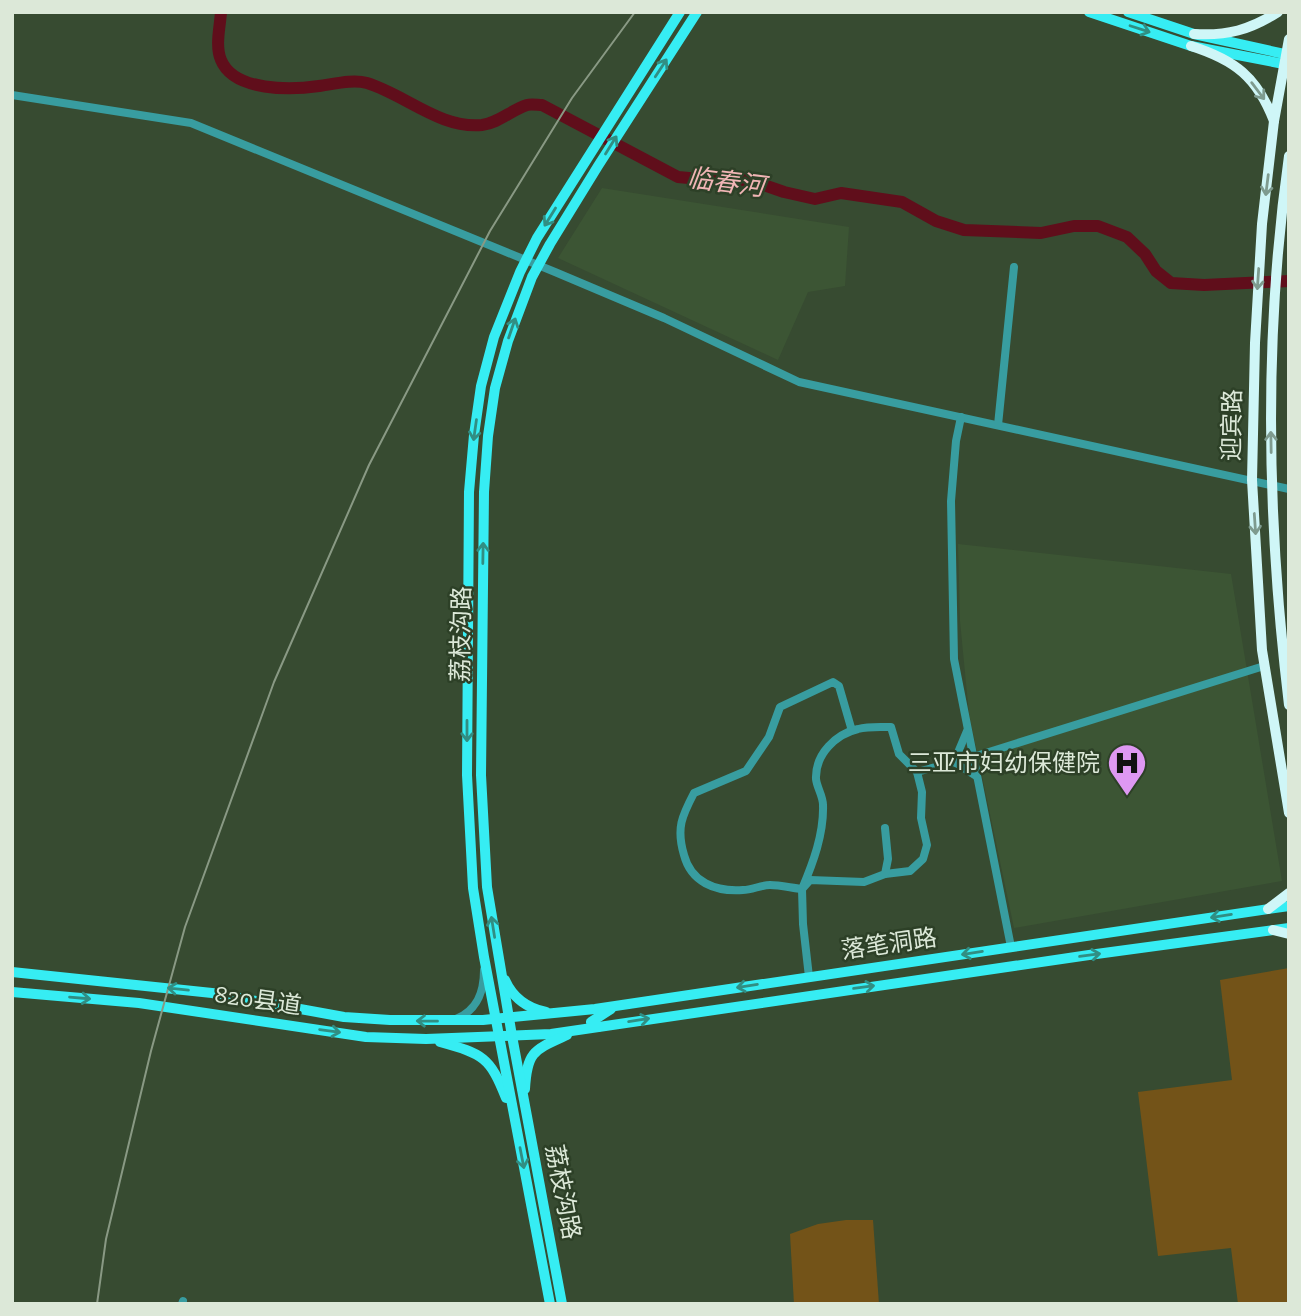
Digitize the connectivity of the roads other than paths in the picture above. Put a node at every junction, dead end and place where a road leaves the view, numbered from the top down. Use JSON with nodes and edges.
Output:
{"nodes":[{"id":1,"x":680,"y":12,"type":"edge"},
{"id":2,"x":697,"y":12,"type":"edge"},
{"id":3,"x":1089,"y":12,"type":"edge"},
{"id":4,"x":1128,"y":12,"type":"edge"},
{"id":5,"x":1278,"y":12,"type":"edge"},
{"id":6,"x":1194,"y":34,"type":"junction"},
{"id":7,"x":1289,"y":38,"type":"edge"},
{"id":8,"x":1191,"y":46,"type":"junction"},
{"id":9,"x":1287,"y":60,"type":"edge"},
{"id":10,"x":12,"y":95,"type":"edge"},
{"id":11,"x":1274,"y":121,"type":"junction"},
{"id":12,"x":1289,"y":156,"type":"edge"},
{"id":13,"x":526,"y":260,"type":"junction"},
{"id":14,"x":538,"y":265,"type":"junction"},
{"id":15,"x":1014,"y":267,"type":"dead end"},
{"id":16,"x":961,"y":417,"type":"junction"},
{"id":17,"x":998,"y":425,"type":"junction"},
{"id":18,"x":1252,"y":480,"type":"junction"},
{"id":19,"x":1272,"y":485,"type":"junction"},
{"id":20,"x":1289,"y":489,"type":"edge"},
{"id":21,"x":1264,"y":666,"type":"junction"},
{"id":22,"x":1289,"y":705,"type":"edge"},
{"id":23,"x":852,"y":731,"type":"junction"},
{"id":24,"x":967,"y":731,"type":"junction"},
{"id":25,"x":972,"y":757,"type":"junction"},
{"id":26,"x":954,"y":762,"type":"junction"},
{"id":27,"x":917,"y":772,"type":"junction"},
{"id":28,"x":976,"y":776,"type":"junction"},
{"id":29,"x":1289,"y":813,"type":"edge"},
{"id":30,"x":885,"y":828,"type":"dead end"},
{"id":31,"x":885,"y":874,"type":"junction"},
{"id":32,"x":802,"y":889,"type":"junction"},
{"id":33,"x":1289,"y":893,"type":"edge"},
{"id":34,"x":1289,"y":906,"type":"edge"},
{"id":35,"x":1268,"y":909,"type":"junction"},
{"id":36,"x":1289,"y":928,"type":"edge"},
{"id":37,"x":1273,"y":930,"type":"junction"},
{"id":38,"x":1289,"y":934,"type":"edge"},
{"id":39,"x":1011,"y":947,"type":"junction"},
{"id":40,"x":484,"y":957,"type":"junction"},
{"id":41,"x":500,"y":971,"type":"junction"},
{"id":42,"x":12,"y":972,"type":"edge"},
{"id":43,"x":809,"y":977,"type":"junction"},
{"id":44,"x":12,"y":992,"type":"edge"},
{"id":45,"x":624,"y":1004,"type":"junction"},
{"id":46,"x":564,"y":1012,"type":"junction"},
{"id":47,"x":509,"y":1018,"type":"junction"},
{"id":48,"x":495,"y":1019,"type":"junction"},
{"id":49,"x":451,"y":1020,"type":"junction"},
{"id":50,"x":598,"y":1027,"type":"junction"},
{"id":51,"x":578,"y":1030,"type":"junction"},
{"id":52,"x":512,"y":1036,"type":"junction"},
{"id":53,"x":499,"y":1037,"type":"junction"},
{"id":54,"x":426,"y":1039,"type":"junction"},
{"id":55,"x":526,"y":1110,"type":"junction"},
{"id":56,"x":513,"y":1112,"type":"junction"},
{"id":57,"x":550,"y":1304,"type":"edge"},
{"id":58,"x":562,"y":1304,"type":"edge"}],
"edges":[{"from":1,"to":13,"type":"main road","name":"荔枝沟路","one_way":true},
{"from":14,"to":2,"type":"main road","name":"荔枝沟路","one_way":true},
{"from":3,"to":8,"type":"main road","one_way":true},
{"from":4,"to":6,"type":"main road"},
{"from":5,"to":6,"type":"highway"},
{"from":6,"to":9,"type":"main road"},
{"from":7,"to":9,"type":"highway","name":"迎宾路"},
{"from":8,"to":9,"type":"main road"},
{"from":8,"to":11,"type":"highway","one_way":true},
{"from":9,"to":11,"type":"highway","name":"迎宾路"},
{"from":10,"to":13,"type":"street"},
{"from":11,"to":18,"type":"highway","name":"迎宾路","one_way":true},
{"from":19,"to":12,"type":"highway","name":"迎宾路","one_way":true},
{"from":13,"to":14,"type":"street"},
{"from":13,"to":40,"type":"main road","name":"荔枝沟路","one_way":true},
{"from":14,"to":16,"type":"street"},
{"from":41,"to":14,"type":"main road","name":"荔枝沟路","one_way":true},
{"from":15,"to":17,"type":"street"},
{"from":16,"to":17,"type":"street"},
{"from":16,"to":24,"type":"street"},
{"from":17,"to":18,"type":"street"},
{"from":18,"to":19,"type":"street"},
{"from":18,"to":21,"type":"highway","name":"迎宾路","one_way":true},
{"from":19,"to":20,"type":"street"},
{"from":19,"to":22,"type":"highway","name":"迎宾路"},
{"from":21,"to":25,"type":"street"},
{"from":21,"to":29,"type":"highway","name":"迎宾路"},
{"from":23,"to":27,"type":"street"},
{"from":23,"to":32,"type":"street"},
{"from":23,"to":32,"type":"street"},
{"from":24,"to":25,"type":"street"},
{"from":24,"to":26,"type":"street"},
{"from":25,"to":28,"type":"street"},
{"from":26,"to":27,"type":"street"},
{"from":26,"to":28,"type":"street"},
{"from":27,"to":31,"type":"street"},
{"from":28,"to":39,"type":"street"},
{"from":30,"to":31,"type":"street"},
{"from":31,"to":32,"type":"street"},
{"from":32,"to":43,"type":"street"},
{"from":33,"to":35,"type":"highway"},
{"from":34,"to":35,"type":"main road","name":"落笔洞路"},
{"from":35,"to":39,"type":"main road","name":"落笔洞路","one_way":true},
{"from":36,"to":37,"type":"main road","name":"落笔洞路"},
{"from":37,"to":38,"type":"highway"},
{"from":50,"to":37,"type":"main road","name":"落笔洞路","one_way":true},
{"from":39,"to":43,"type":"main road","name":"落笔洞路","one_way":true},
{"from":40,"to":48,"type":"main road","name":"荔枝沟路"},
{"from":40,"to":49,"type":"street"},
{"from":41,"to":46,"type":"main road"},
{"from":41,"to":47,"type":"main road","name":"荔枝沟路"},
{"from":49,"to":42,"type":"main road","name":"820县道","one_way":true},
{"from":43,"to":45,"type":"main road","name":"落笔洞路","one_way":true},
{"from":44,"to":54,"type":"main road","name":"820县道","one_way":true},
{"from":45,"to":46,"type":"main road","name":"落笔洞路"},
{"from":45,"to":50,"type":"main road"},
{"from":46,"to":47,"type":"main road","name":"落笔洞路"},
{"from":47,"to":48,"type":"main road","name":"落笔洞路"},
{"from":47,"to":52,"type":"main road","name":"荔枝沟路"},
{"from":48,"to":49,"type":"main road","name":"820县道"},
{"from":48,"to":53,"type":"main road","name":"荔枝沟路"},
{"from":50,"to":51,"type":"main road","name":"落笔洞路"},
{"from":51,"to":52,"type":"main road","name":"落笔洞路"},
{"from":51,"to":55,"type":"main road"},
{"from":52,"to":53,"type":"main road","name":"落笔洞路"},
{"from":52,"to":55,"type":"main road","name":"荔枝沟路"},
{"from":53,"to":54,"type":"main road","name":"820县道"},
{"from":53,"to":56,"type":"main road","name":"荔枝沟路"},
{"from":54,"to":56,"type":"main road"},
{"from":55,"to":58,"type":"main road","name":"荔枝沟路"},
{"from":56,"to":57,"type":"main road","name":"荔枝沟路","one_way":true}]}
